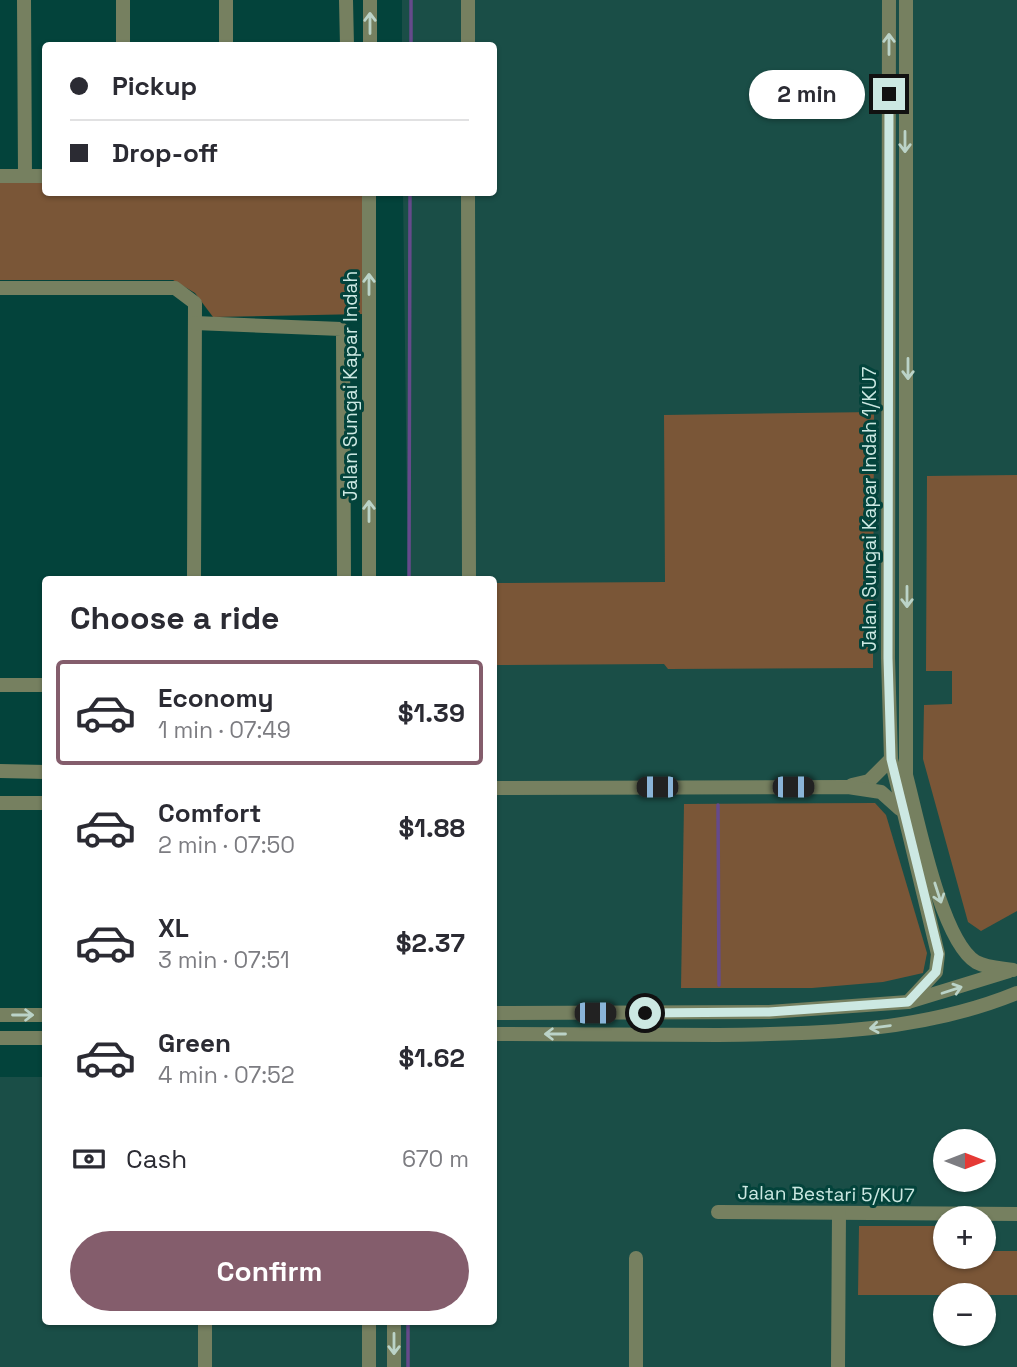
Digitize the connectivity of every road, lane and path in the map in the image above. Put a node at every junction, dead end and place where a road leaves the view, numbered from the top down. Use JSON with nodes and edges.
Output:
{"nodes":[{"id":1,"x":24,"y":0,"type":"edge"},
{"id":2,"x":123,"y":0,"type":"edge"},
{"id":3,"x":226,"y":0,"type":"edge"},
{"id":4,"x":346,"y":0,"type":"edge"},
{"id":5,"x":370,"y":0,"type":"edge"},
{"id":6,"x":468,"y":0,"type":"edge"},
{"id":7,"x":889,"y":0,"type":"edge"},
{"id":8,"x":906,"y":0,"type":"edge"},
{"id":9,"x":123,"y":42,"type":"edge"},
{"id":10,"x":226,"y":42,"type":"edge"},
{"id":11,"x":347,"y":42,"type":"edge"},
{"id":12,"x":370,"y":42,"type":"edge"},
{"id":13,"x":468,"y":42,"type":"edge"},
{"id":14,"x":0,"y":176,"type":"edge"},
{"id":15,"x":25,"y":176,"type":"junction"},
{"id":16,"x":42,"y":176,"type":"edge"},
{"id":17,"x":369,"y":196,"type":"edge"},
{"id":18,"x":468,"y":196,"type":"edge"},
{"id":19,"x":0,"y":288,"type":"edge"},
{"id":20,"x":195,"y":323,"type":"junction"},
{"id":21,"x":194,"y":576,"type":"edge"},
{"id":22,"x":344,"y":576,"type":"edge"},
{"id":23,"x":369,"y":576,"type":"edge"},
{"id":24,"x":469,"y":576,"type":"edge"},
{"id":25,"x":0,"y":685,"type":"edge"},
{"id":26,"x":42,"y":685,"type":"edge"},
{"id":27,"x":891,"y":759,"type":"junction"},
{"id":28,"x":0,"y":771,"type":"edge"},
{"id":29,"x":42,"y":772,"type":"edge"},
{"id":30,"x":848,"y":787,"type":"junction"},
{"id":31,"x":497,"y":788,"type":"edge"},
{"id":32,"x":0,"y":803,"type":"edge"},
{"id":33,"x":42,"y":803,"type":"edge"},
{"id":34,"x":901,"y":810,"type":"junction"},
{"id":35,"x":959,"y":945,"type":"junction"},
{"id":36,"x":939,"y":954,"type":"junction"},
{"id":37,"x":1015,"y":969,"type":"edge"},
{"id":38,"x":1017,"y":993,"type":"edge"},
{"id":39,"x":908,"y":1002,"type":"junction"},
{"id":40,"x":497,"y":1013,"type":"edge"},
{"id":41,"x":0,"y":1015,"type":"edge"},
{"id":42,"x":42,"y":1015,"type":"edge"},
{"id":43,"x":497,"y":1034,"type":"edge"},
{"id":44,"x":0,"y":1038,"type":"edge"},
{"id":45,"x":42,"y":1038,"type":"edge"},
{"id":46,"x":718,"y":1212,"type":"dead end"},
{"id":47,"x":839,"y":1213,"type":"junction"},
{"id":48,"x":1017,"y":1214,"type":"edge"},
{"id":49,"x":636,"y":1258,"type":"dead end"},
{"id":50,"x":205,"y":1325,"type":"edge"},
{"id":51,"x":369,"y":1325,"type":"edge"},
{"id":52,"x":394,"y":1325,"type":"edge"},
{"id":53,"x":205,"y":1367,"type":"edge"},
{"id":54,"x":369,"y":1367,"type":"edge"},
{"id":55,"x":394,"y":1367,"type":"edge"},
{"id":56,"x":636,"y":1367,"type":"edge"},
{"id":57,"x":838,"y":1367,"type":"edge"}],
"edges":[{"from":1,"to":15,"type":"street"},
{"from":2,"to":9,"type":"street"},
{"from":3,"to":10,"type":"street"},
{"from":4,"to":11,"type":"street"},
{"from":12,"to":5,"type":"street","one_way":true},
{"from":6,"to":13,"type":"street"},
{"from":27,"to":7,"type":"street","name":"Jalan Sungai Kapar Indah 1/KU7","one_way":true},
{"from":8,"to":35,"type":"street","name":"Jalan Sungai Kapar Indah 1/KU7","one_way":true},
{"from":14,"to":15,"type":"street"},
{"from":15,"to":16,"type":"street"},
{"from":23,"to":17,"type":"street","name":"Jalan Sungai Kapar Indah","one_way":true},
{"from":18,"to":24,"type":"street"},
{"from":19,"to":20,"type":"street"},
{"from":20,"to":21,"type":"street"},
{"from":20,"to":22,"type":"street"},
{"from":25,"to":26,"type":"street"},
{"from":27,"to":30,"type":"street"},
{"from":27,"to":34,"type":"street","name":"Jalan Sungai Kapar Indah 1/KU7"},
{"from":28,"to":29,"type":"street"},
{"from":30,"to":31,"type":"street"},
{"from":30,"to":34,"type":"street"},
{"from":32,"to":33,"type":"street"},
{"from":34,"to":36,"type":"street","name":"Jalan Sungai Kapar Indah 1/KU7"},
{"from":35,"to":36,"type":"street"},
{"from":35,"to":37,"type":"street"},
{"from":36,"to":39,"type":"street"},
{"from":39,"to":37,"type":"street","one_way":true},
{"from":38,"to":43,"type":"street","one_way":true},
{"from":39,"to":40,"type":"street"},
{"from":41,"to":42,"type":"street","one_way":true},
{"from":44,"to":45,"type":"street"},
{"from":46,"to":47,"type":"street","name":"Jalan Bestari 5/KU7"},
{"from":47,"to":48,"type":"street","name":"Jalan Bestari 5/KU7"},
{"from":47,"to":57,"type":"street"},
{"from":49,"to":56,"type":"street"},
{"from":50,"to":53,"type":"street"},
{"from":51,"to":54,"type":"street"},
{"from":52,"to":55,"type":"street","one_way":true}]}
